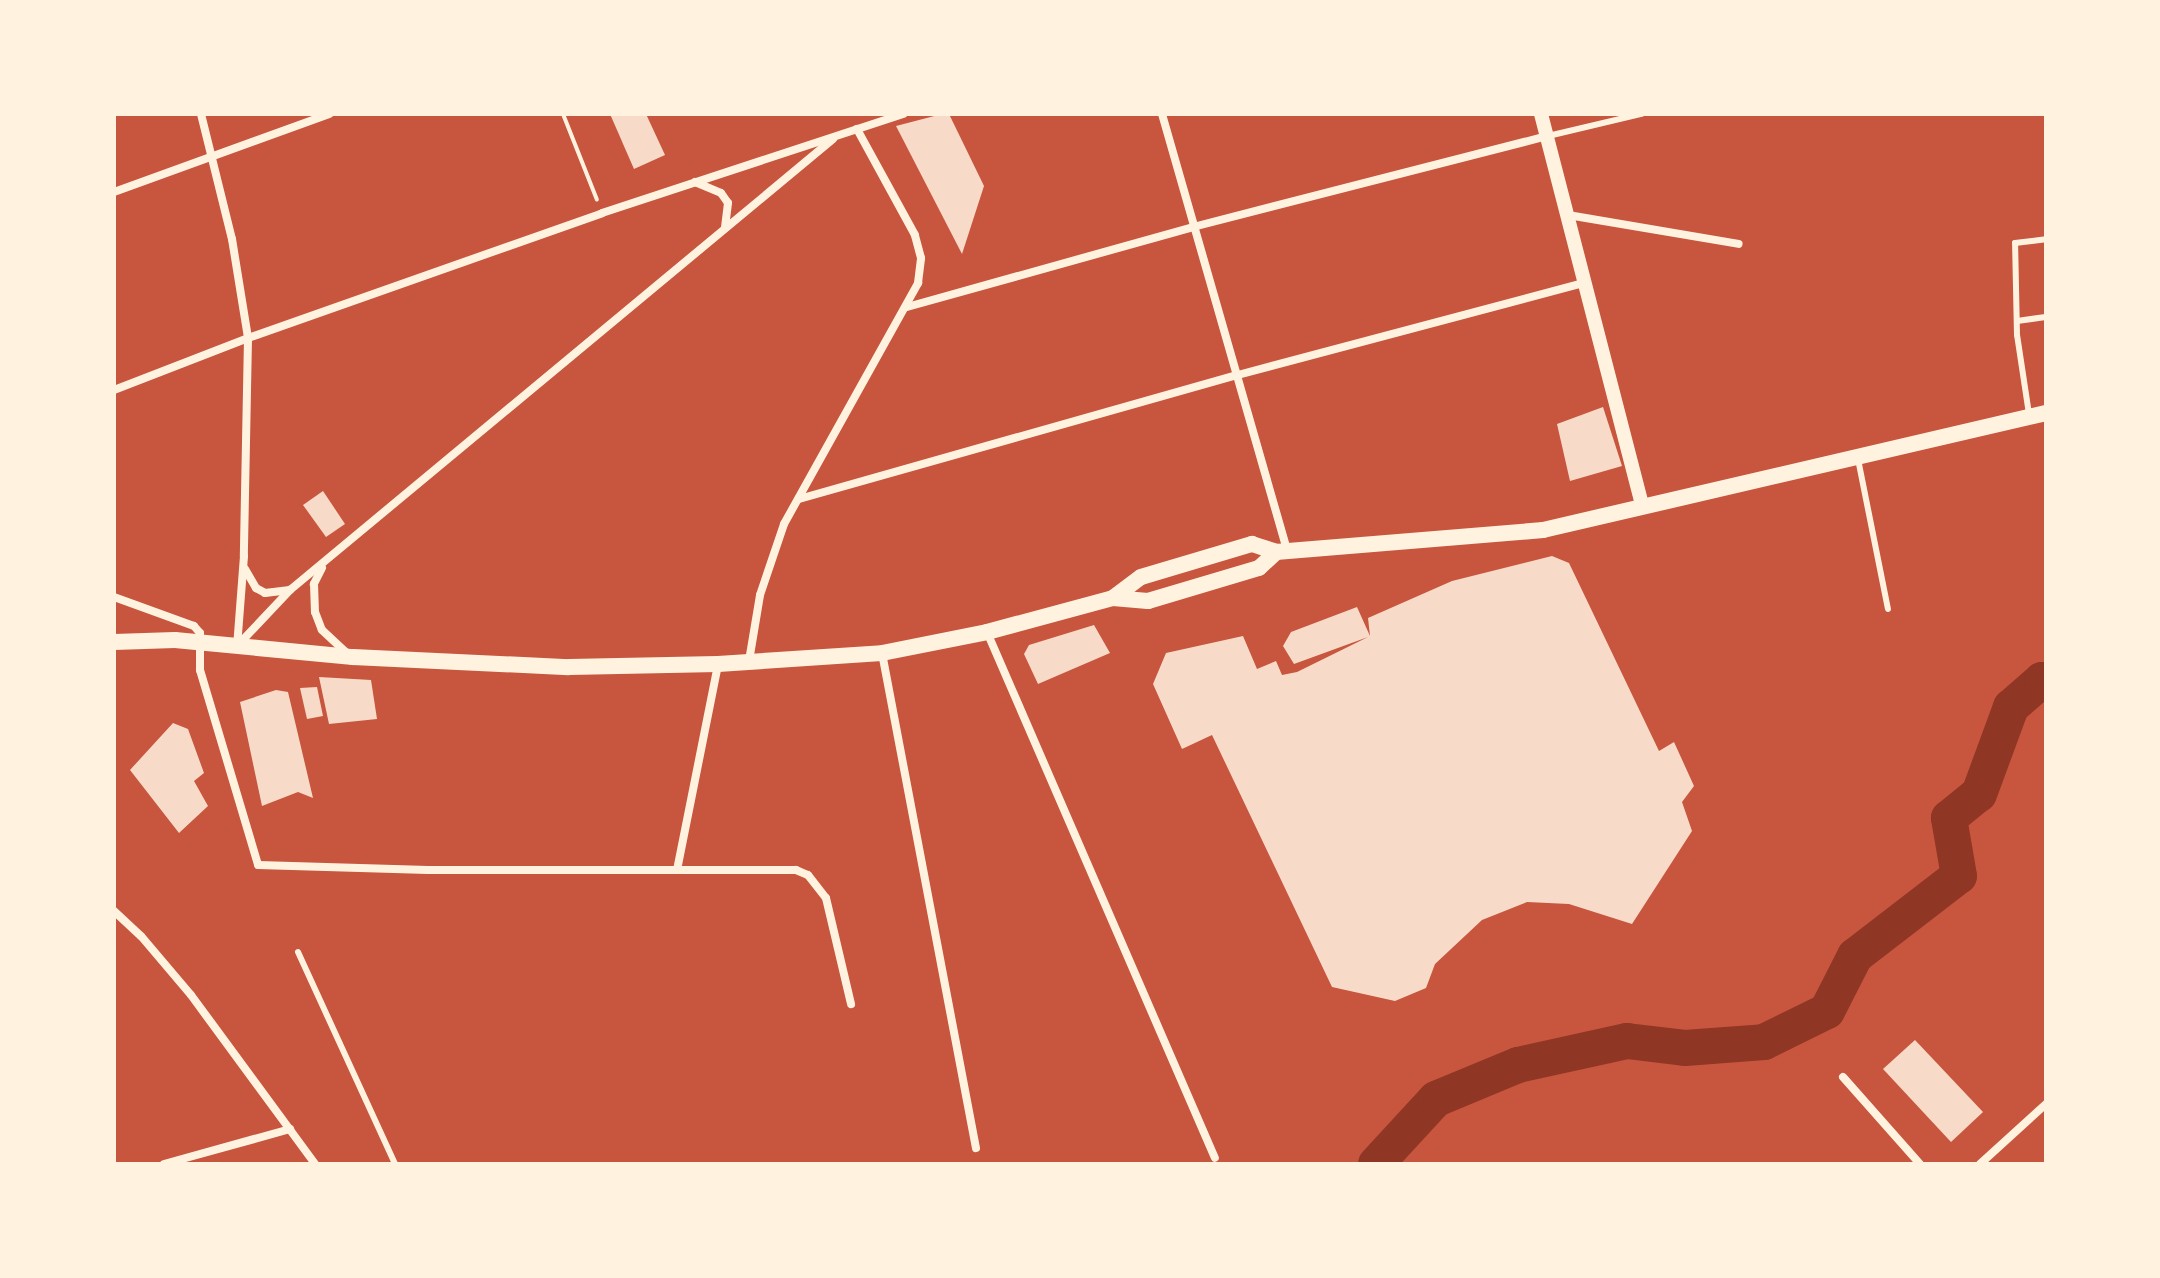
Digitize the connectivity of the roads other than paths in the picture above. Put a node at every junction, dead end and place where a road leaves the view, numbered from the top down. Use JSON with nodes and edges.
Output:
{"nodes":[{"id":1,"x":201,"y":114,"type":"edge"},
{"id":2,"x":329,"y":114,"type":"edge"},
{"id":3,"x":903,"y":114,"type":"edge"},
{"id":4,"x":1162,"y":114,"type":"edge"},
{"id":5,"x":1541,"y":114,"type":"edge"},
{"id":6,"x":1641,"y":114,"type":"edge"},
{"id":7,"x":857,"y":129,"type":"junction"},
{"id":8,"x":839,"y":134,"type":"junction"},
{"id":9,"x":1548,"y":136,"type":"junction"},
{"id":10,"x":212,"y":156,"type":"junction"},
{"id":11,"x":695,"y":182,"type":"junction"},
{"id":12,"x":114,"y":192,"type":"edge"},
{"id":13,"x":1568,"y":215,"type":"junction"},
{"id":14,"x":1193,"y":227,"type":"junction"},
{"id":15,"x":725,"y":229,"type":"junction"},
{"id":16,"x":2046,"y":239,"type":"edge"},
{"id":17,"x":1739,"y":244,"type":"dead end"},
{"id":18,"x":1584,"y":283,"type":"junction"},
{"id":19,"x":907,"y":307,"type":"junction"},
{"id":20,"x":2046,"y":317,"type":"edge"},
{"id":21,"x":2017,"y":321,"type":"junction"},
{"id":22,"x":248,"y":338,"type":"junction"},
{"id":23,"x":1234,"y":376,"type":"junction"},
{"id":24,"x":114,"y":390,"type":"edge"},
{"id":25,"x":2038,"y":415,"type":"edge"},
{"id":26,"x":1858,"y":455,"type":"junction"},
{"id":27,"x":799,"y":499,"type":"junction"},
{"id":28,"x":1642,"y":504,"type":"junction"},
{"id":29,"x":1282,"y":551,"type":"junction"},
{"id":30,"x":244,"y":556,"type":"junction"},
{"id":31,"x":326,"y":561,"type":"junction"},
{"id":32,"x":290,"y":590,"type":"junction"},
{"id":33,"x":114,"y":597,"type":"edge"},
{"id":34,"x":1113,"y":598,"type":"junction"},
{"id":35,"x":1888,"y":609,"type":"dead end"},
{"id":36,"x":987,"y":632,"type":"junction"},
{"id":37,"x":114,"y":642,"type":"edge"},
{"id":38,"x":201,"y":642,"type":"junction"},
{"id":39,"x":237,"y":646,"type":"junction"},
{"id":40,"x":882,"y":653,"type":"junction"},
{"id":41,"x":353,"y":657,"type":"junction"},
{"id":42,"x":749,"y":661,"type":"junction"},
{"id":43,"x":718,"y":664,"type":"junction"},
{"id":44,"x":677,"y":870,"type":"junction"},
{"id":45,"x":114,"y":911,"type":"edge"},
{"id":46,"x":298,"y":952,"type":"dead end"},
{"id":47,"x":851,"y":1004,"type":"dead end"},
{"id":48,"x":1843,"y":1077,"type":"dead end"},
{"id":49,"x":2046,"y":1104,"type":"edge"},
{"id":50,"x":290,"y":1129,"type":"junction"},
{"id":51,"x":976,"y":1148,"type":"dead end"},
{"id":52,"x":1215,"y":1158,"type":"dead end"},
{"id":53,"x":164,"y":1164,"type":"edge"},
{"id":54,"x":315,"y":1164,"type":"edge"},
{"id":55,"x":395,"y":1164,"type":"edge"},
{"id":56,"x":1920,"y":1164,"type":"edge"},
{"id":57,"x":1980,"y":1164,"type":"edge"}],
"edges":[{"from":1,"to":10,"type":"street"},
{"from":2,"to":10,"type":"street"},
{"from":3,"to":7,"type":"street"},
{"from":4,"to":14,"type":"street"},
{"from":5,"to":9,"type":"street"},
{"from":6,"to":9,"type":"lane"},
{"from":7,"to":8,"type":"street"},
{"from":7,"to":19,"type":"street"},
{"from":8,"to":11,"type":"street"},
{"from":8,"to":15,"type":"street"},
{"from":9,"to":13,"type":"street"},
{"from":9,"to":14,"type":"street"},
{"from":10,"to":12,"type":"street"},
{"from":10,"to":22,"type":"street"},
{"from":11,"to":15,"type":"street"},
{"from":11,"to":22,"type":"street"},
{"from":13,"to":17,"type":"street"},
{"from":13,"to":18,"type":"street"},
{"from":14,"to":19,"type":"street"},
{"from":14,"to":23,"type":"street"},
{"from":15,"to":31,"type":"street"},
{"from":16,"to":21,"type":"lane"},
{"from":18,"to":23,"type":"street"},
{"from":18,"to":28,"type":"street"},
{"from":19,"to":27,"type":"street"},
{"from":20,"to":21,"type":"lane"},
{"from":21,"to":25,"type":"lane"},
{"from":22,"to":24,"type":"street"},
{"from":22,"to":30,"type":"street"},
{"from":23,"to":27,"type":"street"},
{"from":23,"to":29,"type":"street"},
{"from":25,"to":26,"type":"main road"},
{"from":26,"to":28,"type":"main road"},
{"from":26,"to":35,"type":"lane"},
{"from":27,"to":42,"type":"street"},
{"from":28,"to":29,"type":"main road"},
{"from":29,"to":34,"type":"main road"},
{"from":29,"to":34,"type":"main road"},
{"from":30,"to":32,"type":"street"},
{"from":30,"to":39,"type":"street"},
{"from":31,"to":32,"type":"street"},
{"from":31,"to":41,"type":"street"},
{"from":32,"to":39,"type":"street"},
{"from":33,"to":38,"type":"street"},
{"from":34,"to":36,"type":"main road"},
{"from":36,"to":40,"type":"main road"},
{"from":36,"to":52,"type":"street"},
{"from":37,"to":38,"type":"main road"},
{"from":38,"to":39,"type":"main road"},
{"from":38,"to":44,"type":"street"},
{"from":39,"to":41,"type":"main road"},
{"from":40,"to":42,"type":"main road"},
{"from":40,"to":51,"type":"street"},
{"from":41,"to":43,"type":"main road"},
{"from":42,"to":43,"type":"main road"},
{"from":43,"to":44,"type":"street"},
{"from":44,"to":47,"type":"street"},
{"from":45,"to":50,"type":"street"},
{"from":46,"to":55,"type":"lane"},
{"from":48,"to":56,"type":"street"},
{"from":49,"to":57,"type":"street"},
{"from":50,"to":53,"type":"street"},
{"from":50,"to":54,"type":"street"}]}
